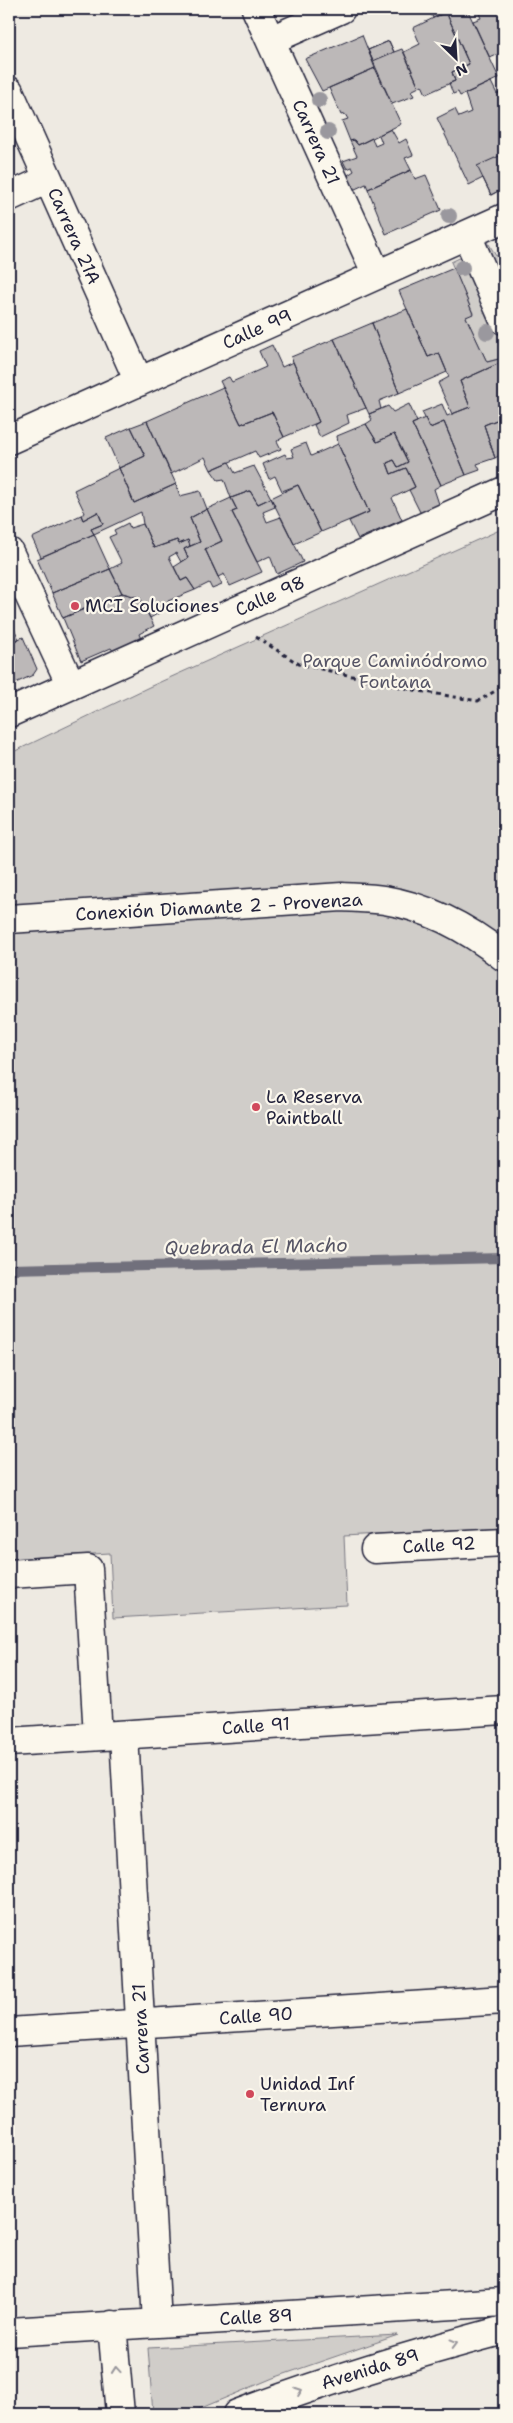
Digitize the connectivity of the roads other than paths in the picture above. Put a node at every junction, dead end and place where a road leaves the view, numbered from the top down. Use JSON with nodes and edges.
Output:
{"nodes":[{"id":1,"x":256,"y":9,"type":"edge"},
{"id":2,"x":341,"y":9,"type":"edge"},
{"id":3,"x":271,"y":40,"type":"junction"},
{"id":4,"x":9,"y":91,"type":"edge"},
{"id":5,"x":48,"y":179,"type":"junction"},
{"id":6,"x":9,"y":197,"type":"edge"},
{"id":7,"x":504,"y":218,"type":"edge"},
{"id":8,"x":467,"y":235,"type":"junction"},
{"id":9,"x":377,"y":275,"type":"junction"},
{"id":10,"x":504,"y":320,"type":"edge"},
{"id":11,"x":139,"y":382,"type":"junction"},
{"id":12,"x":9,"y":440,"type":"edge"},
{"id":13,"x":504,"y":491,"type":"edge"},
{"id":14,"x":9,"y":552,"type":"edge"},
{"id":15,"x":71,"y":685,"type":"junction"},
{"id":16,"x":9,"y":713,"type":"edge"},
{"id":17,"x":9,"y":919,"type":"edge"},
{"id":18,"x":504,"y":957,"type":"edge"},
{"id":19,"x":504,"y":1542,"type":"edge"},
{"id":20,"x":374,"y":1549,"type":"dead end"},
{"id":21,"x":9,"y":1574,"type":"edge"},
{"id":22,"x":504,"y":1710,"type":"edge"},
{"id":23,"x":111,"y":1736,"type":"junction"},
{"id":24,"x":9,"y":1742,"type":"edge"},
{"id":25,"x":504,"y":2000,"type":"edge"},
{"id":26,"x":141,"y":2024,"type":"junction"},
{"id":27,"x":9,"y":2032,"type":"edge"},
{"id":28,"x":504,"y":2302,"type":"edge"},
{"id":29,"x":157,"y":2322,"type":"junction"},
{"id":30,"x":112,"y":2325,"type":"junction"},
{"id":31,"x":504,"y":2330,"type":"edge"},
{"id":32,"x":9,"y":2332,"type":"edge"},
{"id":33,"x":120,"y":2414,"type":"edge"},
{"id":34,"x":237,"y":2414,"type":"edge"}],
"edges":[{"from":1,"to":3,"type":"street","name":"Carrera 21"},
{"from":2,"to":3,"type":"street"},
{"from":3,"to":9,"type":"street","name":"Carrera 21"},
{"from":4,"to":5,"type":"street","name":"Carrera 21A"},
{"from":5,"to":6,"type":"street"},
{"from":5,"to":11,"type":"street","name":"Carrera 21A"},
{"from":7,"to":8,"type":"street","name":"Calle 99"},
{"from":8,"to":9,"type":"street","name":"Calle 99"},
{"from":8,"to":10,"type":"street"},
{"from":9,"to":11,"type":"street","name":"Calle 99"},
{"from":11,"to":12,"type":"street","name":"Calle 99"},
{"from":13,"to":15,"type":"street","name":"Calle 98"},
{"from":14,"to":15,"type":"street"},
{"from":15,"to":16,"type":"street","name":"Calle 98"},
{"from":17,"to":18,"type":"street","name":"Conexión Diamante 2 - Provenza"},
{"from":19,"to":20,"type":"street","name":"Calle 92"},
{"from":21,"to":23,"type":"street","name":"Carrera 21"},
{"from":22,"to":23,"type":"street","name":"Calle 91"},
{"from":23,"to":24,"type":"street","name":"Calle 91"},
{"from":23,"to":26,"type":"street","name":"Carrera 21"},
{"from":25,"to":26,"type":"street","name":"Calle 90"},
{"from":26,"to":27,"type":"street","name":"Calle 90"},
{"from":26,"to":29,"type":"street","name":"Carrera 21"},
{"from":28,"to":29,"type":"street","name":"Calle 89"},
{"from":29,"to":30,"type":"street","name":"Calle 89"},
{"from":30,"to":32,"type":"street","name":"Calle 89"},
{"from":33,"to":30,"type":"street","one_way":true},
{"from":34,"to":31,"type":"street","name":"Avenida 89","one_way":true}]}
